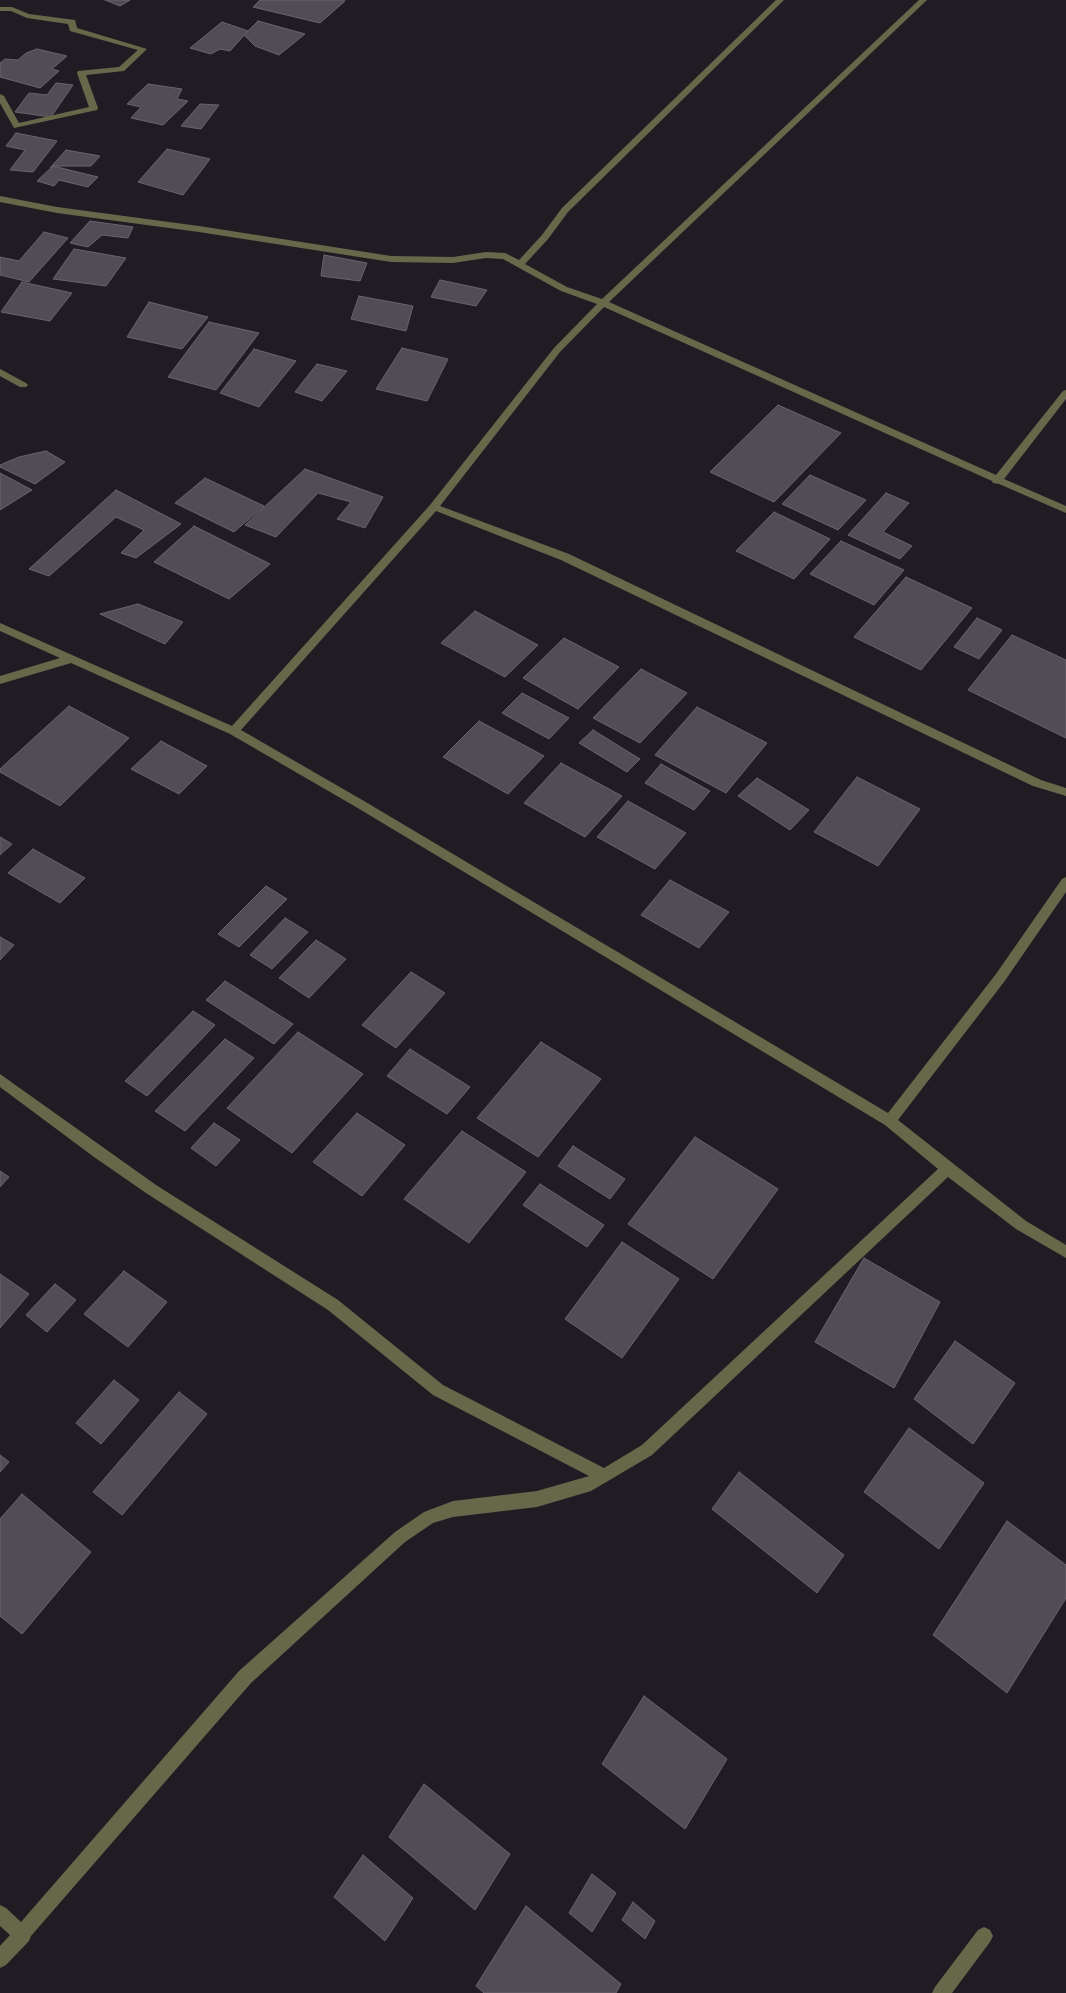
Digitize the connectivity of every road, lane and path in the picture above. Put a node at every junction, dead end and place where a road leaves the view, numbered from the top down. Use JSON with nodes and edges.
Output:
{"nodes":[{"id":1,"x":780,"y":0,"type":"edge"},
{"id":2,"x":923,"y":0,"type":"edge"},
{"id":3,"x":0,"y":9,"type":"edge"},
{"id":4,"x":0,"y":96,"type":"edge"},
{"id":5,"x":0,"y":199,"type":"edge"},
{"id":6,"x":520,"y":264,"type":"junction"},
{"id":7,"x":603,"y":303,"type":"junction"},
{"id":8,"x":0,"y":372,"type":"edge"},
{"id":9,"x":23,"y":386,"type":"dead end"},
{"id":10,"x":1066,"y":393,"type":"edge"},
{"id":11,"x":998,"y":481,"type":"junction"},
{"id":12,"x":434,"y":507,"type":"junction"},
{"id":13,"x":1066,"y":510,"type":"edge"},
{"id":14,"x":0,"y":627,"type":"edge"},
{"id":15,"x":72,"y":659,"type":"junction"},
{"id":16,"x":0,"y":680,"type":"edge"},
{"id":17,"x":234,"y":731,"type":"junction"},
{"id":18,"x":1066,"y":792,"type":"edge"},
{"id":19,"x":1066,"y":882,"type":"edge"},
{"id":20,"x":0,"y":1080,"type":"edge"},
{"id":21,"x":890,"y":1121,"type":"junction"},
{"id":22,"x":948,"y":1169,"type":"junction"},
{"id":23,"x":1066,"y":1252,"type":"edge"},
{"id":24,"x":604,"y":1476,"type":"junction"},
{"id":25,"x":0,"y":1914,"type":"edge"},
{"id":26,"x":23,"y":1935,"type":"junction"},
{"id":27,"x":984,"y":1936,"type":"dead end"},
{"id":28,"x":0,"y":1959,"type":"edge"},
{"id":29,"x":941,"y":1993,"type":"edge"}],
"edges":[{"from":1,"to":6,"type":"street"},
{"from":2,"to":7,"type":"street"},
{"from":3,"to":4,"type":"street"},
{"from":5,"to":6,"type":"street"},
{"from":6,"to":7,"type":"street"},
{"from":7,"to":11,"type":"street"},
{"from":7,"to":12,"type":"street"},
{"from":8,"to":9,"type":"street"},
{"from":10,"to":11,"type":"street"},
{"from":11,"to":13,"type":"street"},
{"from":12,"to":17,"type":"street"},
{"from":12,"to":18,"type":"street"},
{"from":14,"to":15,"type":"street"},
{"from":15,"to":16,"type":"street"},
{"from":15,"to":17,"type":"street"},
{"from":17,"to":21,"type":"street"},
{"from":19,"to":21,"type":"street"},
{"from":20,"to":24,"type":"street"},
{"from":21,"to":22,"type":"street"},
{"from":22,"to":23,"type":"street"},
{"from":22,"to":24,"type":"street"},
{"from":24,"to":26,"type":"street"},
{"from":25,"to":26,"type":"street"},
{"from":26,"to":28,"type":"street"},
{"from":27,"to":29,"type":"street"}]}
